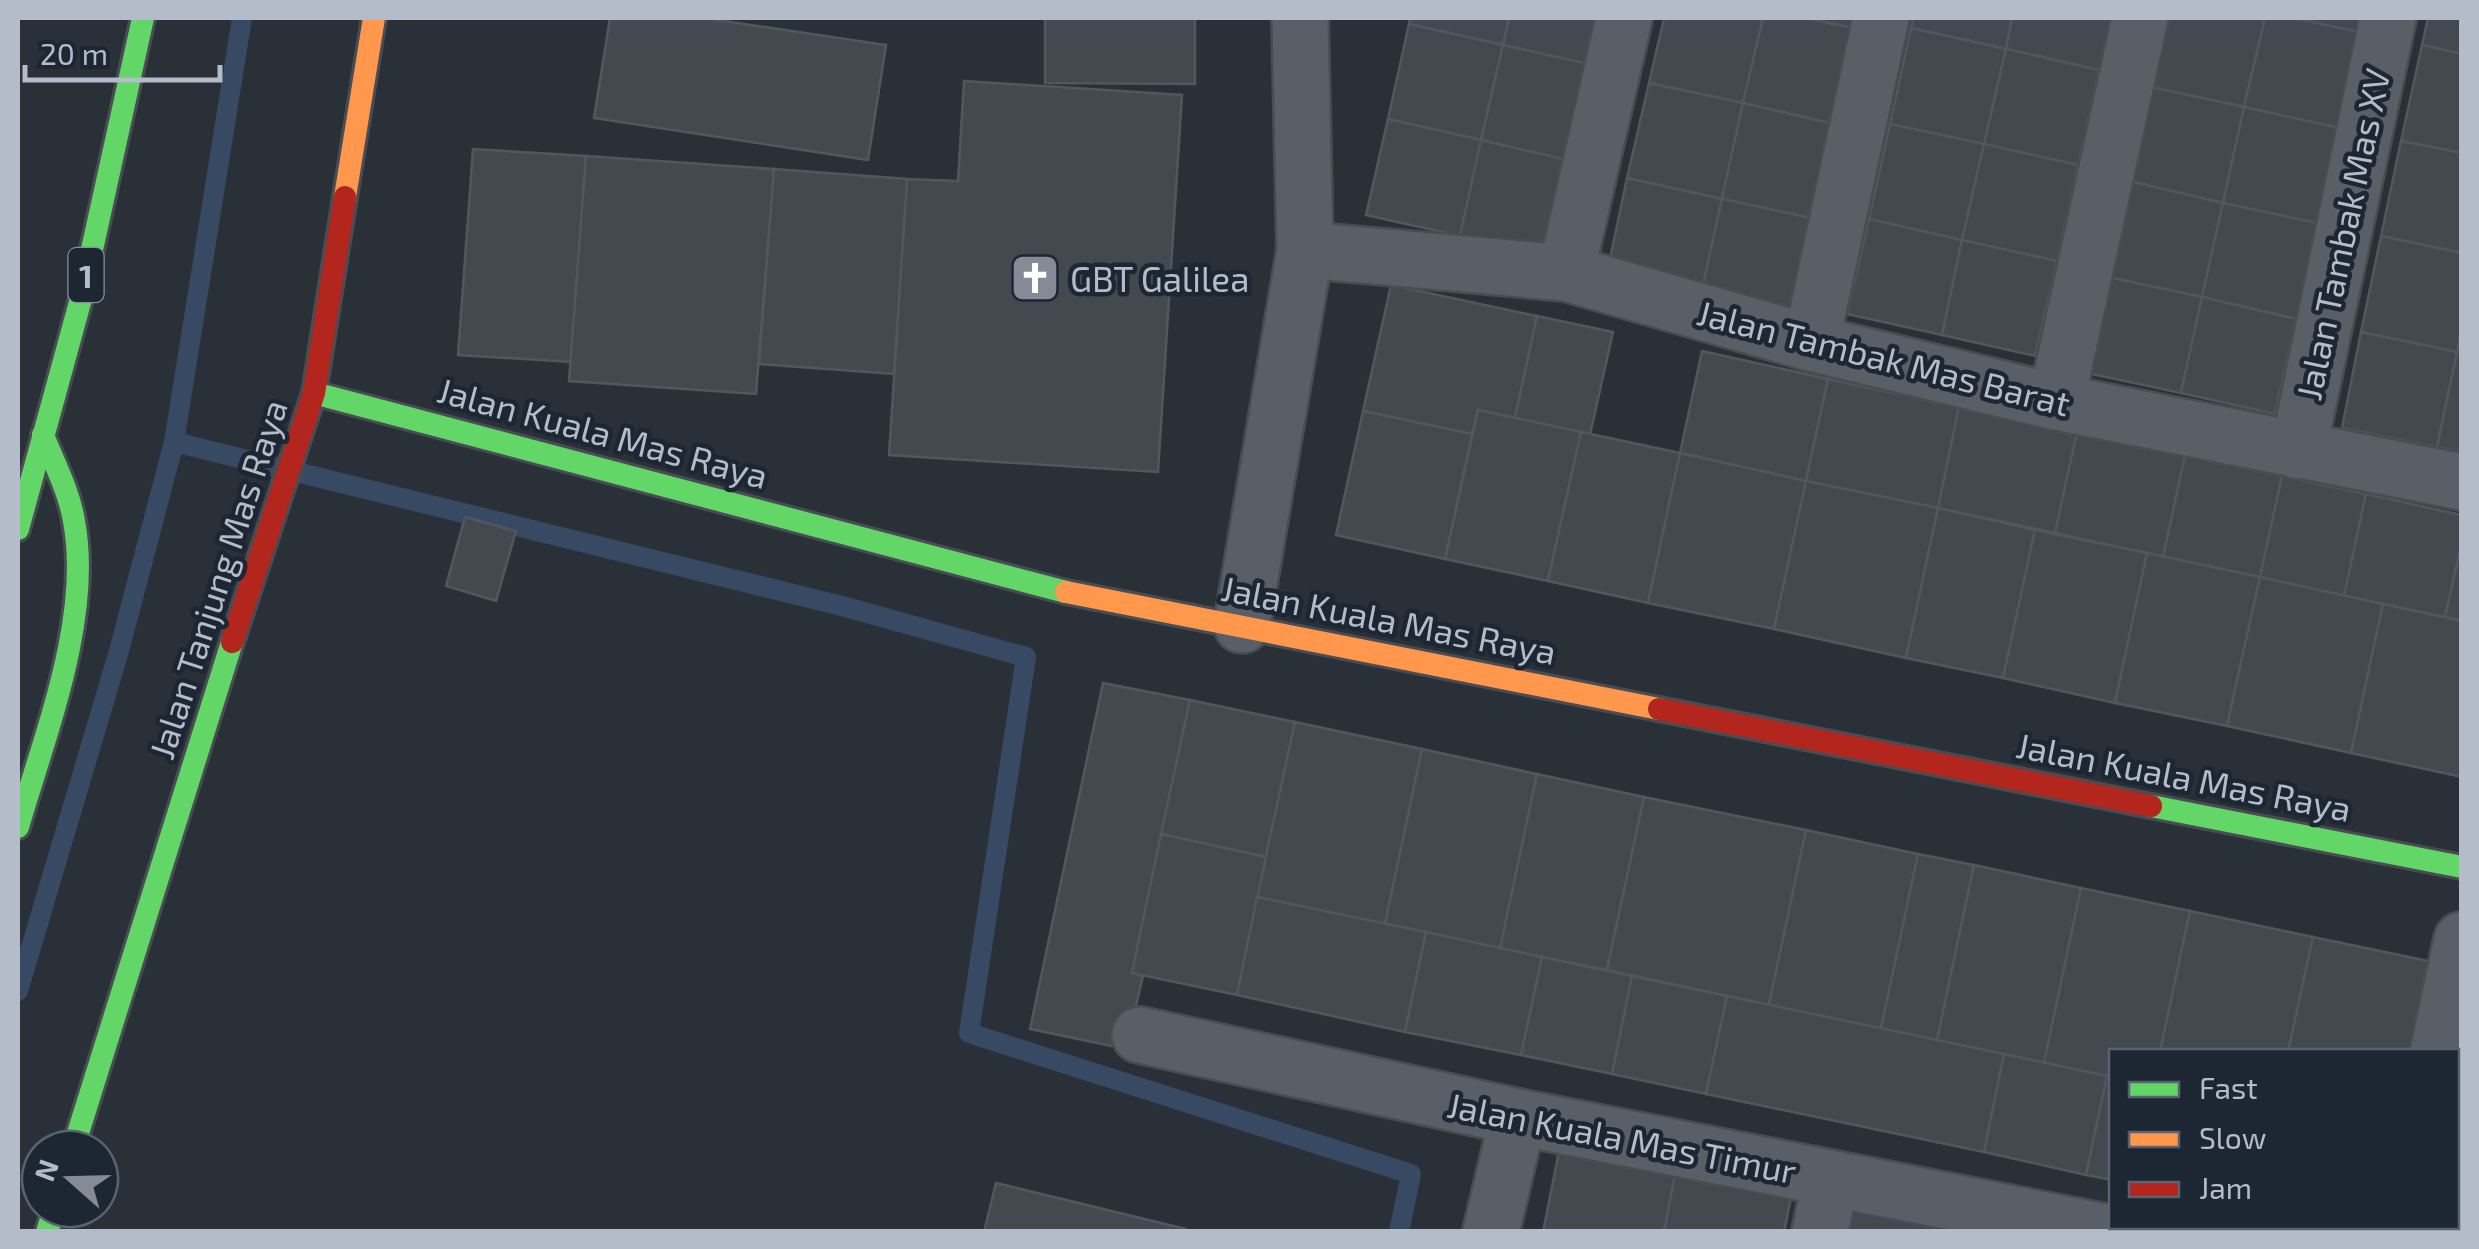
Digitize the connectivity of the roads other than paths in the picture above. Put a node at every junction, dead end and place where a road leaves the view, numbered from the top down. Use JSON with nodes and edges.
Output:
{"nodes":[{"id":1,"x":143,"y":18,"type":"edge"},
{"id":2,"x":374,"y":18,"type":"edge"},
{"id":3,"x":1300,"y":18,"type":"edge"},
{"id":4,"x":1332,"y":18,"type":"edge"},
{"id":5,"x":1624,"y":18,"type":"edge"},
{"id":6,"x":1881,"y":18,"type":"edge"},
{"id":7,"x":2140,"y":18,"type":"edge"},
{"id":8,"x":2388,"y":18,"type":"edge"},
{"id":9,"x":1303,"y":152,"type":"junction"},
{"id":10,"x":1306,"y":250,"type":"junction"},
{"id":11,"x":1566,"y":273,"type":"junction"},
{"id":12,"x":1811,"y":342,"type":"junction"},
{"id":13,"x":314,"y":393,"type":"junction"},
{"id":14,"x":2056,"y":402,"type":"junction"},
{"id":15,"x":43,"y":435,"type":"junction"},
{"id":16,"x":2298,"y":451,"type":"junction"},
{"id":17,"x":2462,"y":482,"type":"edge"},
{"id":18,"x":18,"y":529,"type":"edge"},
{"id":19,"x":1242,"y":625,"type":"junction"},
{"id":20,"x":18,"y":827,"type":"edge"},
{"id":21,"x":2462,"y":867,"type":"edge"},
{"id":22,"x":2462,"y":940,"type":"edge"},
{"id":23,"x":1140,"y":1035,"type":"dead end"},
{"id":24,"x":2439,"y":1049,"type":"edge"},
{"id":25,"x":1518,"y":1117,"type":"junction"},
{"id":26,"x":79,"y":1129,"type":"edge"},
{"id":27,"x":1832,"y":1178,"type":"junction"},
{"id":28,"x":2102,"y":1231,"type":"edge"},
{"id":29,"x":1491,"y":1232,"type":"edge"},
{"id":30,"x":1820,"y":1232,"type":"edge"}],
"edges":[{"from":1,"to":15,"type":"main road","number":"1"},
{"from":2,"to":13,"type":"main road","name":"Jalan Tanjung Mas Raya"},
{"from":3,"to":9,"type":"street"},
{"from":4,"to":9,"type":"street"},
{"from":5,"to":11,"type":"street"},
{"from":6,"to":12,"type":"street"},
{"from":7,"to":14,"type":"street"},
{"from":8,"to":16,"type":"street","name":"Jalan Tambak Mas XV"},
{"from":9,"to":10,"type":"street"},
{"from":10,"to":11,"type":"street","name":"Jalan Tambak Mas Barat"},
{"from":10,"to":19,"type":"street"},
{"from":11,"to":12,"type":"street","name":"Jalan Tambak Mas Barat"},
{"from":12,"to":14,"type":"street","name":"Jalan Tambak Mas Barat"},
{"from":13,"to":19,"type":"main road","name":"Jalan Kuala Mas Raya"},
{"from":13,"to":26,"type":"main road","name":"Jalan Tanjung Mas Raya"},
{"from":14,"to":16,"type":"street","name":"Jalan Tambak Mas Barat"},
{"from":15,"to":18,"type":"main road","number":"1"},
{"from":15,"to":20,"type":"main road"},
{"from":16,"to":17,"type":"street","name":"Jalan Tambak Mas Barat"},
{"from":19,"to":21,"type":"main road","name":"Jalan Kuala Mas Raya"},
{"from":22,"to":24,"type":"street"},
{"from":23,"to":25,"type":"street","name":"Jalan Kuala Mas Timur"},
{"from":25,"to":27,"type":"street","name":"Jalan Kuala Mas Timur"},
{"from":25,"to":29,"type":"street"},
{"from":27,"to":28,"type":"street","name":"Jalan Kuala Mas Timur"},
{"from":27,"to":30,"type":"street"}]}
